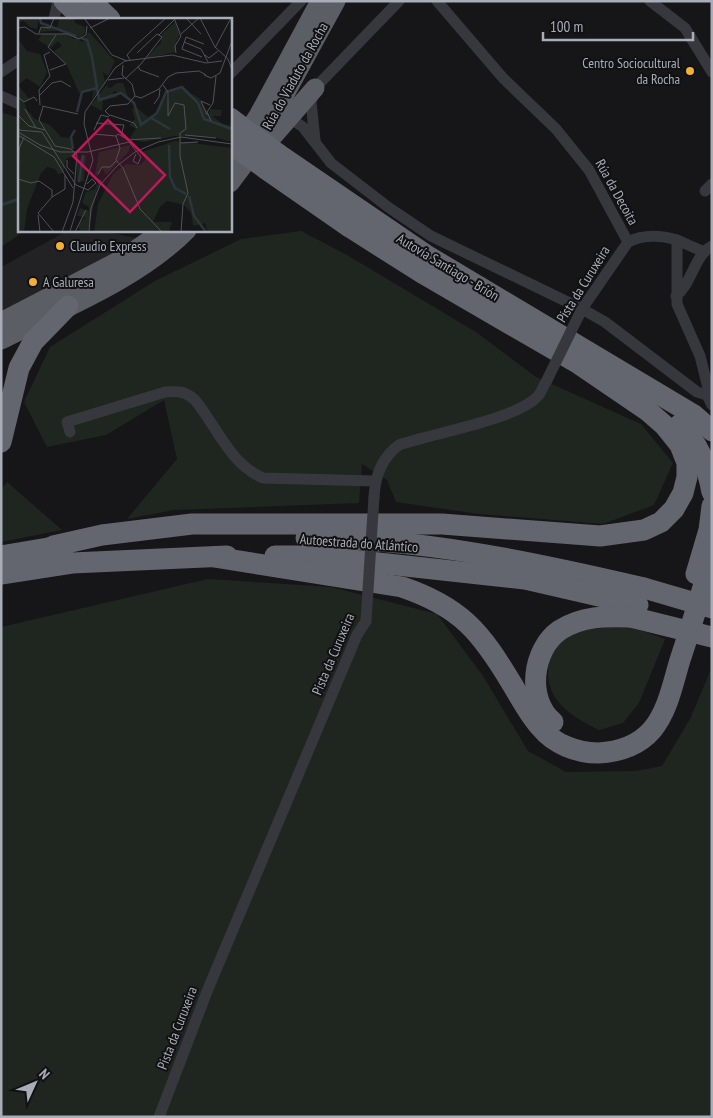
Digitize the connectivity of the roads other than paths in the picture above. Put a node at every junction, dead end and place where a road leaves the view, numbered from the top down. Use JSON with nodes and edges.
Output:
{"nodes":[{"id":1,"x":58,"y":1,"type":"edge"},
{"id":2,"x":64,"y":1,"type":"edge"},
{"id":3,"x":91,"y":1,"type":"edge"},
{"id":4,"x":301,"y":1,"type":"edge"},
{"id":5,"x":320,"y":1,"type":"edge"},
{"id":6,"x":336,"y":1,"type":"edge"},
{"id":7,"x":399,"y":1,"type":"edge"},
{"id":8,"x":437,"y":1,"type":"edge"},
{"id":9,"x":650,"y":1,"type":"edge"},
{"id":10,"x":54,"y":18,"type":"edge"},
{"id":11,"x":82,"y":18,"type":"edge"},
{"id":12,"x":109,"y":18,"type":"edge"},
{"id":13,"x":18,"y":61,"type":"edge"},
{"id":14,"x":1,"y":72,"type":"edge"},
{"id":15,"x":712,"y":72,"type":"edge"},
{"id":16,"x":231,"y":73,"type":"edge"},
{"id":17,"x":315,"y":88,"type":"junction"},
{"id":18,"x":1,"y":96,"type":"edge"},
{"id":19,"x":18,"y":104,"type":"edge"},
{"id":20,"x":231,"y":119,"type":"edge"},
{"id":21,"x":286,"y":121,"type":"junction"},
{"id":22,"x":316,"y":146,"type":"junction"},
{"id":23,"x":237,"y":159,"type":"edge"},
{"id":24,"x":272,"y":162,"type":"junction"},
{"id":25,"x":163,"y":231,"type":"edge"},
{"id":26,"x":186,"y":231,"type":"edge"},
{"id":27,"x":677,"y":240,"type":"junction"},
{"id":28,"x":628,"y":242,"type":"junction"},
{"id":29,"x":707,"y":249,"type":"edge"},
{"id":30,"x":676,"y":296,"type":"junction"},
{"id":31,"x":68,"y":306,"type":"junction"},
{"id":32,"x":582,"y":309,"type":"junction"},
{"id":33,"x":1,"y":322,"type":"edge"},
{"id":34,"x":1,"y":340,"type":"edge"},
{"id":35,"x":579,"y":364,"type":"junction"},
{"id":36,"x":709,"y":400,"type":"edge"},
{"id":37,"x":674,"y":403,"type":"junction"},
{"id":38,"x":70,"y":432,"type":"dead end"},
{"id":39,"x":712,"y":432,"type":"edge"},
{"id":40,"x":1,"y":442,"type":"edge"},
{"id":41,"x":712,"y":452,"type":"edge"},
{"id":42,"x":375,"y":481,"type":"junction"},
{"id":43,"x":712,"y":492,"type":"edge"},
{"id":44,"x":712,"y":506,"type":"edge"},
{"id":45,"x":53,"y":546,"type":"junction"},
{"id":46,"x":1,"y":556,"type":"edge"},
{"id":47,"x":214,"y":556,"type":"junction"},
{"id":48,"x":712,"y":559,"type":"edge"},
{"id":49,"x":1,"y":574,"type":"edge"},
{"id":50,"x":638,"y":603,"type":"junction"},
{"id":51,"x":712,"y":608,"type":"edge"},
{"id":52,"x":712,"y":627,"type":"edge"},
{"id":53,"x":712,"y":638,"type":"edge"},
{"id":54,"x":159,"y":1117,"type":"edge"}],
"edges":[{"from":1,"to":10,"type":"street"},
{"from":2,"to":11,"type":"highway"},
{"from":3,"to":12,"type":"highway"},
{"from":4,"to":16,"type":"street"},
{"from":5,"to":23,"type":"highway","name":"Rúa do Viaduto da Rocha"},
{"from":6,"to":23,"type":"highway","name":"Rúa do Viaduto da Rocha"},
{"from":7,"to":17,"type":"street"},
{"from":8,"to":28,"type":"street","name":"Rúa da Decoita"},
{"from":9,"to":15,"type":"street"},
{"from":13,"to":14,"type":"street"},
{"from":17,"to":21,"type":"highway"},
{"from":17,"to":22,"type":"street"},
{"from":18,"to":19,"type":"street"},
{"from":20,"to":24,"type":"highway","name":"Autovía Santiago - Brión","bridge":true},
{"from":21,"to":22,"type":"street"},
{"from":21,"to":23,"type":"highway"},
{"from":22,"to":32,"type":"street"},
{"from":23,"to":24,"type":"highway","name":"Autovía Santiago - Brión","bridge":true},
{"from":24,"to":35,"type":"highway","name":"Autovía Santiago - Brión"},
{"from":24,"to":37,"type":"highway","name":"Autovía Santiago - Brión"},
{"from":25,"to":33,"type":"highway"},
{"from":26,"to":31,"type":"highway"},
{"from":27,"to":28,"type":"street","name":"Rúa da Decoita"},
{"from":27,"to":29,"type":"street","name":"Rúa da Decoita"},
{"from":27,"to":30,"type":"street"},
{"from":28,"to":32,"type":"street","name":"Pista da Curuxeira"},
{"from":29,"to":30,"type":"street"},
{"from":30,"to":36,"type":"street"},
{"from":31,"to":34,"type":"highway"},
{"from":31,"to":40,"type":"highway"},
{"from":32,"to":36,"type":"street"},
{"from":32,"to":42,"type":"street","name":"Pista da Curuxeira","bridge":true},
{"from":35,"to":43,"type":"highway"},
{"from":35,"to":45,"type":"highway"},
{"from":37,"to":39,"type":"highway","name":"Autovía Santiago - Brión"},
{"from":37,"to":41,"type":"highway"},
{"from":38,"to":42,"type":"street"},
{"from":42,"to":54,"type":"street","name":"Pista da Curuxeira","bridge":true},
{"from":44,"to":50,"type":"highway"},
{"from":45,"to":46,"type":"highway","name":"Autoestrada do Atlántico"},
{"from":45,"to":50,"type":"highway","name":"Autoestrada do Atlántico"},
{"from":47,"to":48,"type":"highway"},
{"from":47,"to":49,"type":"highway","name":"Autoestrada do Atlántico"},
{"from":47,"to":50,"type":"highway","name":"Autoestrada do Atlántico"},
{"from":50,"to":51,"type":"highway","name":"Autoestrada do Atlántico","bridge":true},
{"from":50,"to":52,"type":"highway","name":"Autoestrada do Atlántico"},
{"from":50,"to":53,"type":"highway","bridge":true}]}
